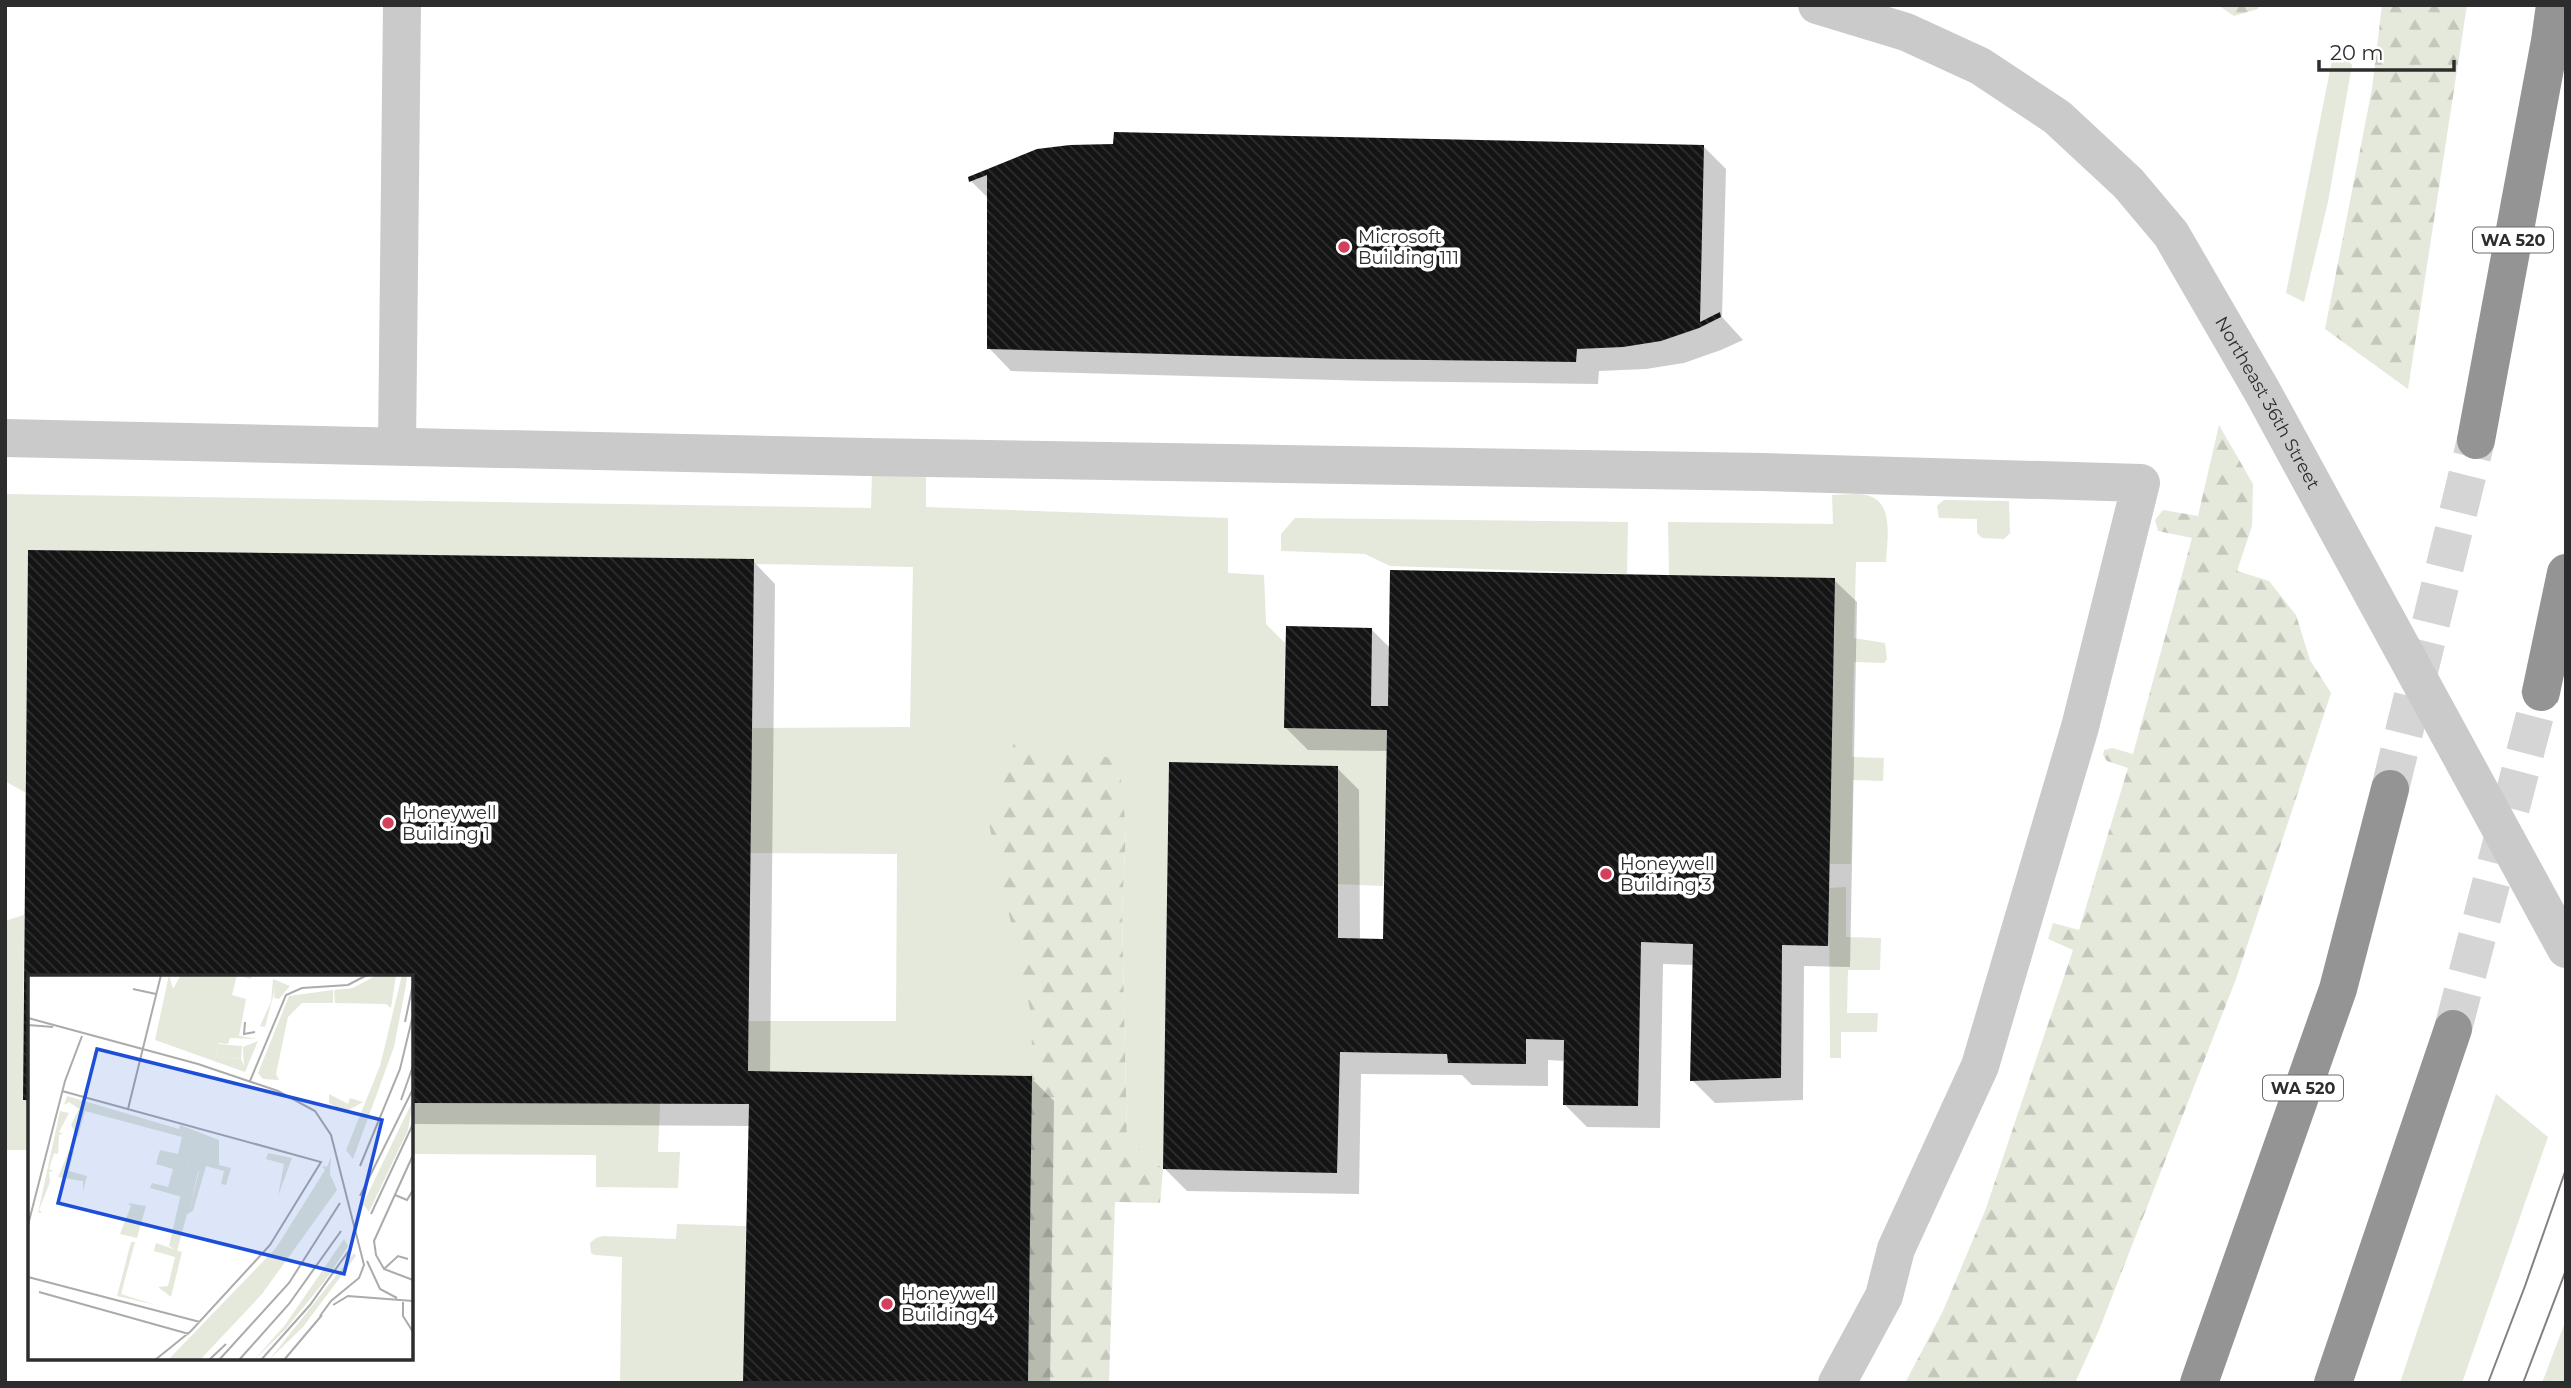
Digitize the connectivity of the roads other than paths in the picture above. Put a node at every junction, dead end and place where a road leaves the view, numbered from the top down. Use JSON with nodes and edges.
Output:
{"nodes":[{"id":1,"x":402,"y":5,"type":"edge"},
{"id":2,"x":1817,"y":5,"type":"edge"},
{"id":3,"x":2552,"y":17,"type":"edge"},
{"id":4,"x":5,"y":438,"type":"edge"},
{"id":5,"x":2476,"y":440,"type":"tunnel mouth"},
{"id":6,"x":397,"y":446,"type":"junction"},
{"id":7,"x":2566,"y":573,"type":"edge"},
{"id":8,"x":2541,"y":692,"type":"tunnel mouth"},
{"id":9,"x":2390,"y":789,"type":"tunnel mouth"},
{"id":10,"x":2566,"y":949,"type":"edge"},
{"id":11,"x":2453,"y":1028,"type":"tunnel mouth"},
{"id":12,"x":1837,"y":1383,"type":"edge"},
{"id":13,"x":2199,"y":1383,"type":"edge"},
{"id":14,"x":2333,"y":1383,"type":"edge"}],
"edges":[{"from":1,"to":6,"type":"street"},
{"from":2,"to":10,"type":"street","name":"Northeast 36th Street"},
{"from":3,"to":5,"type":"highway","number":"WA 520"},
{"from":4,"to":6,"type":"street"},
{"from":6,"to":12,"type":"street"},
{"from":7,"to":8,"type":"highway"},
{"from":9,"to":13,"type":"highway","number":"WA 520"},
{"from":11,"to":14,"type":"highway"}]}
